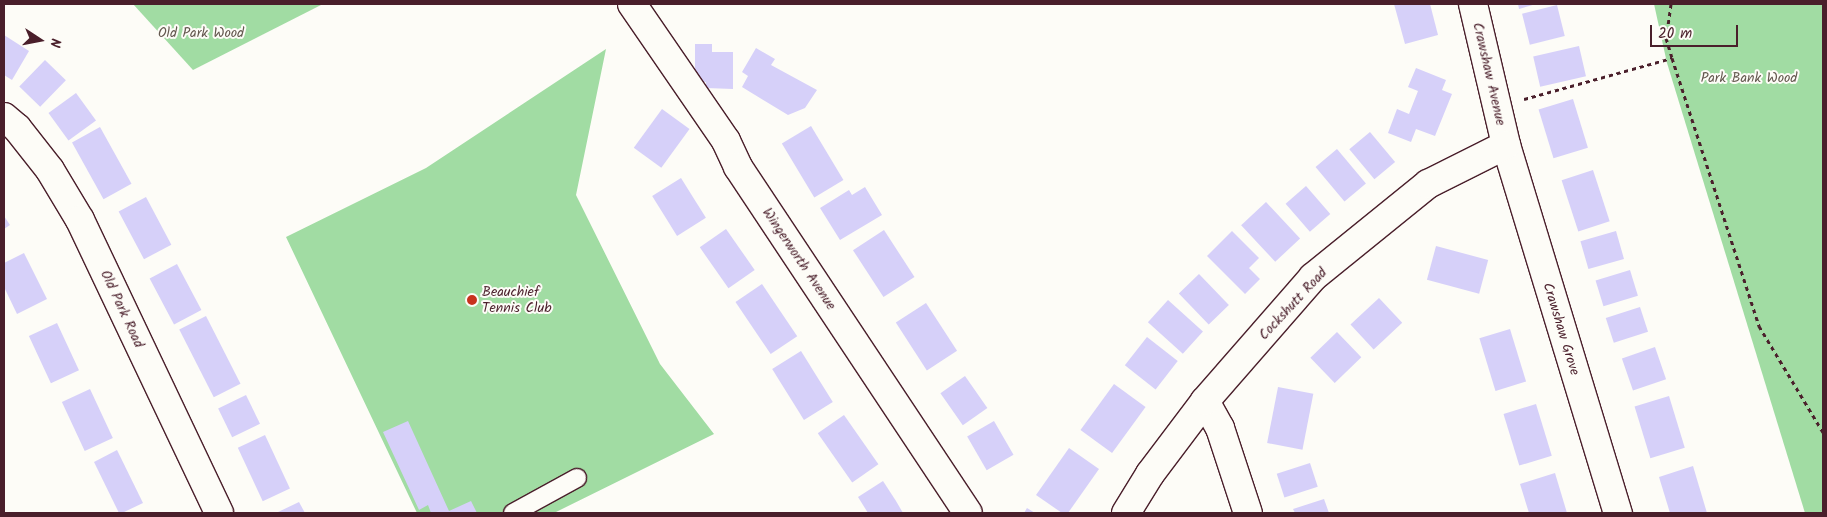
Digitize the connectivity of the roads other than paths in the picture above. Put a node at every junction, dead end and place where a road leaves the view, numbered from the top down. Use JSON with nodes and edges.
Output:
{"nodes":[{"id":1,"x":632,"y":4,"type":"edge"},
{"id":2,"x":1473,"y":4,"type":"edge"},
{"id":3,"x":4,"y":118,"type":"edge"},
{"id":4,"x":1506,"y":145,"type":"junction"},
{"id":5,"x":1205,"y":401,"type":"junction"},
{"id":6,"x":577,"y":478,"type":"dead end"},
{"id":7,"x":219,"y":513,"type":"edge"},
{"id":8,"x":513,"y":513,"type":"edge"},
{"id":9,"x":968,"y":513,"type":"edge"},
{"id":10,"x":1126,"y":513,"type":"edge"},
{"id":11,"x":1248,"y":513,"type":"edge"},
{"id":12,"x":1618,"y":513,"type":"edge"}],
"edges":[{"from":1,"to":9,"type":"street","name":"Wingerworth Avenue"},
{"from":2,"to":4,"type":"street","name":"Crawshaw Avenue"},
{"from":3,"to":7,"type":"street","name":"Old Park Road"},
{"from":4,"to":5,"type":"street","name":"Cockshutt Road"},
{"from":4,"to":12,"type":"street","name":"Crawshaw Grove"},
{"from":5,"to":10,"type":"street","name":"Cockshutt Road"},
{"from":5,"to":11,"type":"street"},
{"from":6,"to":8,"type":"lane"}]}
